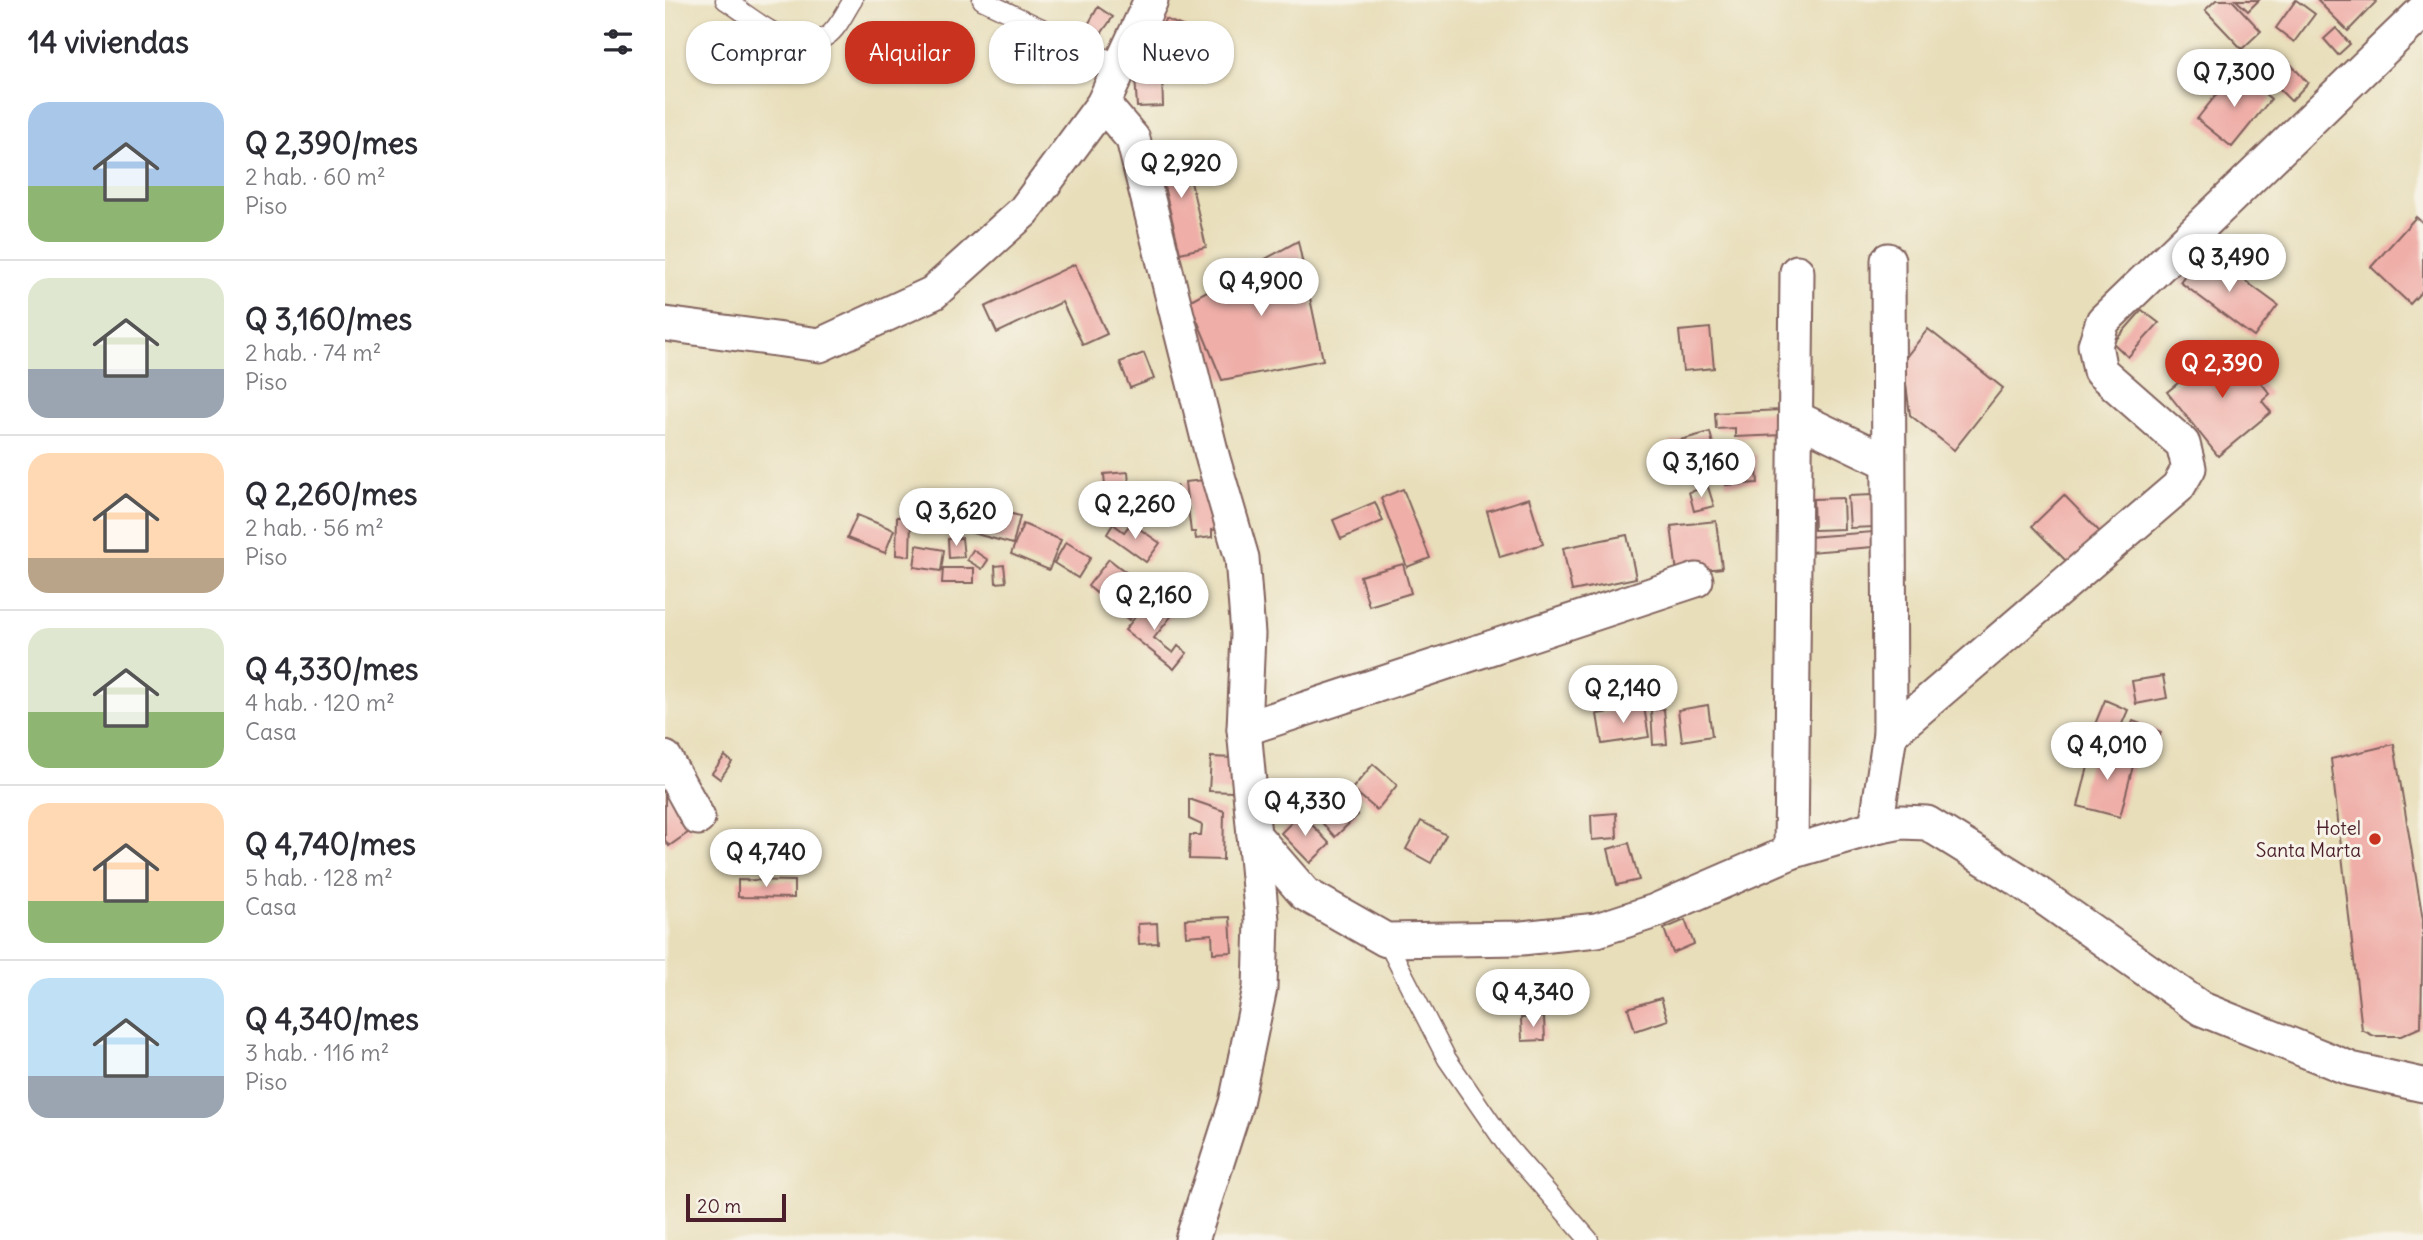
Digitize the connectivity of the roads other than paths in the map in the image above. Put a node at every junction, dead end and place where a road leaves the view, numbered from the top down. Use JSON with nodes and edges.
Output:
{"nodes":[{"id":1,"x":725,"y":0,"type":"edge"},
{"id":2,"x":853,"y":0,"type":"edge"},
{"id":3,"x":982,"y":0,"type":"edge"},
{"id":4,"x":1151,"y":0,"type":"edge"},
{"id":5,"x":2423,"y":11,"type":"edge"},
{"id":6,"x":1141,"y":21,"type":"edge"},
{"id":7,"x":1118,"y":65,"type":"edge"},
{"id":8,"x":1118,"y":67,"type":"edge"},
{"id":9,"x":1103,"y":104,"type":"junction"},
{"id":10,"x":1888,"y":260,"type":"dead end"},
{"id":11,"x":1797,"y":272,"type":"dead end"},
{"id":12,"x":665,"y":324,"type":"edge"},
{"id":13,"x":1795,"y":418,"type":"junction"},
{"id":14,"x":1888,"y":463,"type":"junction"},
{"id":15,"x":1696,"y":580,"type":"dead end"},
{"id":16,"x":1244,"y":729,"type":"junction"},
{"id":17,"x":1890,"y":733,"type":"junction"},
{"id":18,"x":665,"y":758,"type":"edge"},
{"id":19,"x":698,"y":818,"type":"dead end"},
{"id":20,"x":1876,"y":827,"type":"junction"},
{"id":21,"x":1254,"y":835,"type":"junction"},
{"id":22,"x":1791,"y":852,"type":"junction"},
{"id":23,"x":1386,"y":940,"type":"junction"},
{"id":24,"x":2423,"y":1085,"type":"edge"},
{"id":25,"x":1192,"y":1240,"type":"edge"},
{"id":26,"x":1589,"y":1240,"type":"edge"}],
"edges":[{"from":1,"to":2,"type":"lane"},
{"from":3,"to":7,"type":"lane"},
{"from":4,"to":6,"type":"street"},
{"from":5,"to":17,"type":"street"},
{"from":8,"to":9,"type":"street"},
{"from":9,"to":12,"type":"street"},
{"from":9,"to":16,"type":"street"},
{"from":10,"to":14,"type":"street"},
{"from":11,"to":13,"type":"street"},
{"from":13,"to":14,"type":"street"},
{"from":13,"to":22,"type":"street"},
{"from":14,"to":17,"type":"street"},
{"from":15,"to":16,"type":"street"},
{"from":16,"to":21,"type":"street"},
{"from":17,"to":20,"type":"street"},
{"from":18,"to":19,"type":"street"},
{"from":20,"to":22,"type":"street"},
{"from":20,"to":24,"type":"street"},
{"from":21,"to":23,"type":"street"},
{"from":21,"to":25,"type":"street"},
{"from":22,"to":23,"type":"street"},
{"from":23,"to":26,"type":"lane"}]}
